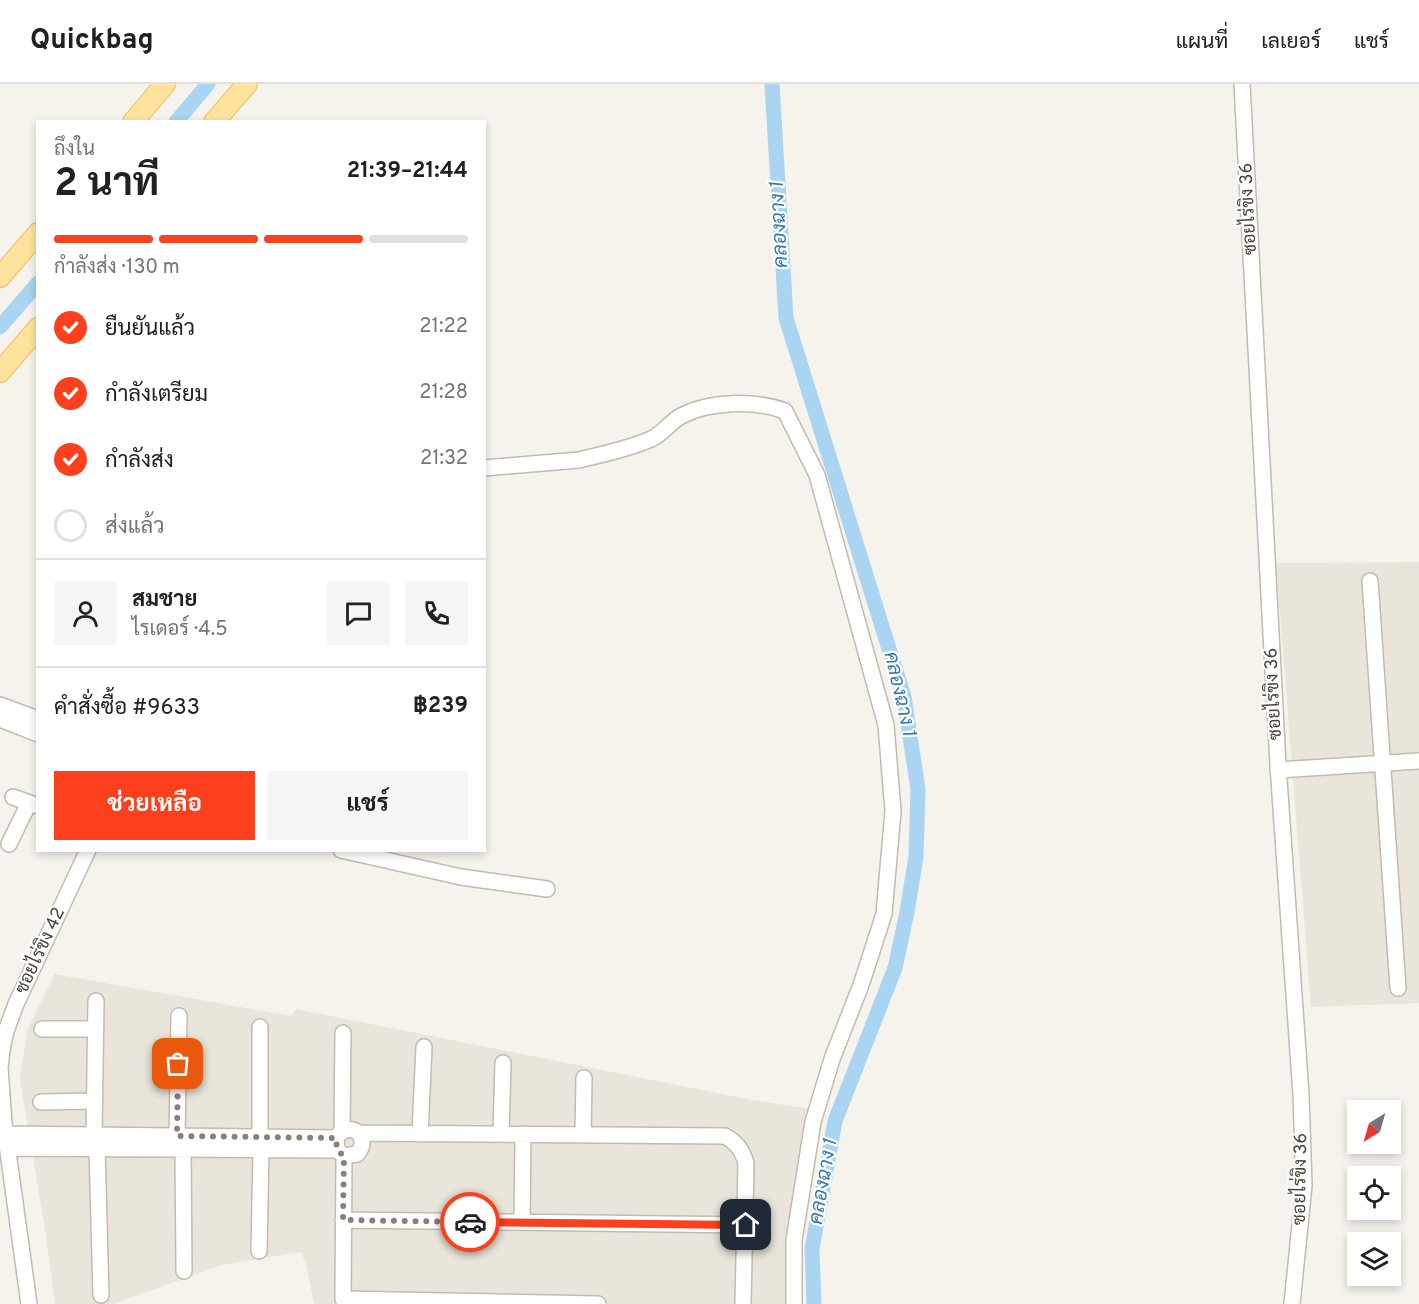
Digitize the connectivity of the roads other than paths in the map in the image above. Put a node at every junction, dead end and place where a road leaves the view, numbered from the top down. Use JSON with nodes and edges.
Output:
{"nodes":[{"id":1,"x":165,"y":84,"type":"edge"},
{"id":2,"x":246,"y":84,"type":"edge"},
{"id":3,"x":1242,"y":84,"type":"edge"},
{"id":4,"x":135,"y":120,"type":"edge"},
{"id":5,"x":216,"y":120,"type":"edge"},
{"id":6,"x":36,"y":235,"type":"edge"},
{"id":7,"x":0,"y":277,"type":"edge"},
{"id":8,"x":36,"y":330,"type":"edge"},
{"id":9,"x":0,"y":372,"type":"edge"},
{"id":10,"x":486,"y":468,"type":"edge"},
{"id":11,"x":1370,"y":581,"type":"dead end"},
{"id":12,"x":0,"y":705,"type":"edge"},
{"id":13,"x":36,"y":718,"type":"edge"},
{"id":14,"x":0,"y":719,"type":"edge"},
{"id":15,"x":36,"y":733,"type":"edge"},
{"id":16,"x":1419,"y":760,"type":"edge"},
{"id":17,"x":1382,"y":763,"type":"junction"},
{"id":18,"x":1278,"y":770,"type":"junction"},
{"id":19,"x":13,"y":797,"type":"dead end"},
{"id":20,"x":33,"y":804,"type":"edge"},
{"id":21,"x":9,"y":844,"type":"dead end"},
{"id":22,"x":87,"y":852,"type":"edge"},
{"id":23,"x":350,"y":852,"type":"edge"},
{"id":24,"x":547,"y":889,"type":"dead end"},
{"id":25,"x":1398,"y":988,"type":"dead end"},
{"id":26,"x":96,"y":1001,"type":"dead end"},
{"id":27,"x":179,"y":1016,"type":"dead end"},
{"id":28,"x":260,"y":1027,"type":"dead end"},
{"id":29,"x":42,"y":1029,"type":"dead end"},
{"id":30,"x":96,"y":1029,"type":"junction"},
{"id":31,"x":343,"y":1033,"type":"dead end"},
{"id":32,"x":424,"y":1047,"type":"dead end"},
{"id":33,"x":503,"y":1063,"type":"dead end"},
{"id":34,"x":584,"y":1078,"type":"dead end"},
{"id":35,"x":94,"y":1101,"type":"junction"},
{"id":36,"x":41,"y":1102,"type":"dead end"},
{"id":37,"x":359,"y":1133,"type":"junction"},
{"id":38,"x":420,"y":1134,"type":"junction"},
{"id":39,"x":501,"y":1134,"type":"junction"},
{"id":40,"x":524,"y":1134,"type":"junction"},
{"id":41,"x":583,"y":1135,"type":"junction"},
{"id":42,"x":7,"y":1141,"type":"junction"},
{"id":43,"x":96,"y":1142,"type":"junction"},
{"id":44,"x":180,"y":1142,"type":"junction"},
{"id":45,"x":260,"y":1143,"type":"junction"},
{"id":46,"x":340,"y":1144,"type":"junction"},
{"id":47,"x":343,"y":1220,"type":"junction"},
{"id":48,"x":522,"y":1222,"type":"junction"},
{"id":49,"x":746,"y":1225,"type":"junction"},
{"id":50,"x":259,"y":1251,"type":"dead end"},
{"id":51,"x":184,"y":1271,"type":"dead end"},
{"id":52,"x":101,"y":1295,"type":"dead end"},
{"id":53,"x":496,"y":1303,"type":"edge"},
{"id":54,"x":29,"y":1304,"type":"edge"},
{"id":55,"x":598,"y":1304,"type":"edge"},
{"id":56,"x":744,"y":1304,"type":"edge"},
{"id":57,"x":794,"y":1304,"type":"edge"},
{"id":58,"x":1292,"y":1304,"type":"edge"}],
"edges":[{"from":1,"to":4,"type":"main road"},
{"from":2,"to":5,"type":"main road"},
{"from":3,"to":18,"type":"street","name":"ซอยไร่ขิง 36"},
{"from":6,"to":7,"type":"main road"},
{"from":8,"to":9,"type":"main road"},
{"from":10,"to":57,"type":"street"},
{"from":11,"to":17,"type":"street"},
{"from":12,"to":13,"type":"street"},
{"from":14,"to":15,"type":"street"},
{"from":16,"to":17,"type":"street"},
{"from":17,"to":18,"type":"street"},
{"from":17,"to":25,"type":"street"},
{"from":18,"to":58,"type":"street","name":"ซอยไร่ขิง 36"},
{"from":19,"to":20,"type":"street"},
{"from":20,"to":21,"type":"street"},
{"from":22,"to":42,"type":"street","name":"ซอยไร่ขิง 42"},
{"from":23,"to":24,"type":"street"},
{"from":26,"to":30,"type":"street"},
{"from":27,"to":44,"type":"street"},
{"from":28,"to":45,"type":"street"},
{"from":29,"to":30,"type":"street"},
{"from":30,"to":35,"type":"street"},
{"from":31,"to":46,"type":"street"},
{"from":32,"to":38,"type":"street"},
{"from":33,"to":39,"type":"street"},
{"from":34,"to":41,"type":"street"},
{"from":35,"to":36,"type":"street"},
{"from":35,"to":43,"type":"street"},
{"from":37,"to":38,"type":"street"},
{"from":37,"to":46,"type":"street"},
{"from":37,"to":46,"type":"street"},
{"from":38,"to":39,"type":"street"},
{"from":39,"to":40,"type":"street"},
{"from":40,"to":41,"type":"street"},
{"from":40,"to":48,"type":"street"},
{"from":41,"to":49,"type":"street"},
{"from":42,"to":43,"type":"street"},
{"from":42,"to":54,"type":"street","name":"ซอยไร่ขิง 42"},
{"from":43,"to":44,"type":"street"},
{"from":43,"to":52,"type":"street"},
{"from":44,"to":45,"type":"street"},
{"from":44,"to":51,"type":"street"},
{"from":45,"to":46,"type":"street"},
{"from":45,"to":50,"type":"street"},
{"from":46,"to":47,"type":"street"},
{"from":47,"to":48,"type":"street"},
{"from":47,"to":53,"type":"street"},
{"from":48,"to":49,"type":"street"},
{"from":49,"to":56,"type":"street"},
{"from":53,"to":55,"type":"street"}]}
